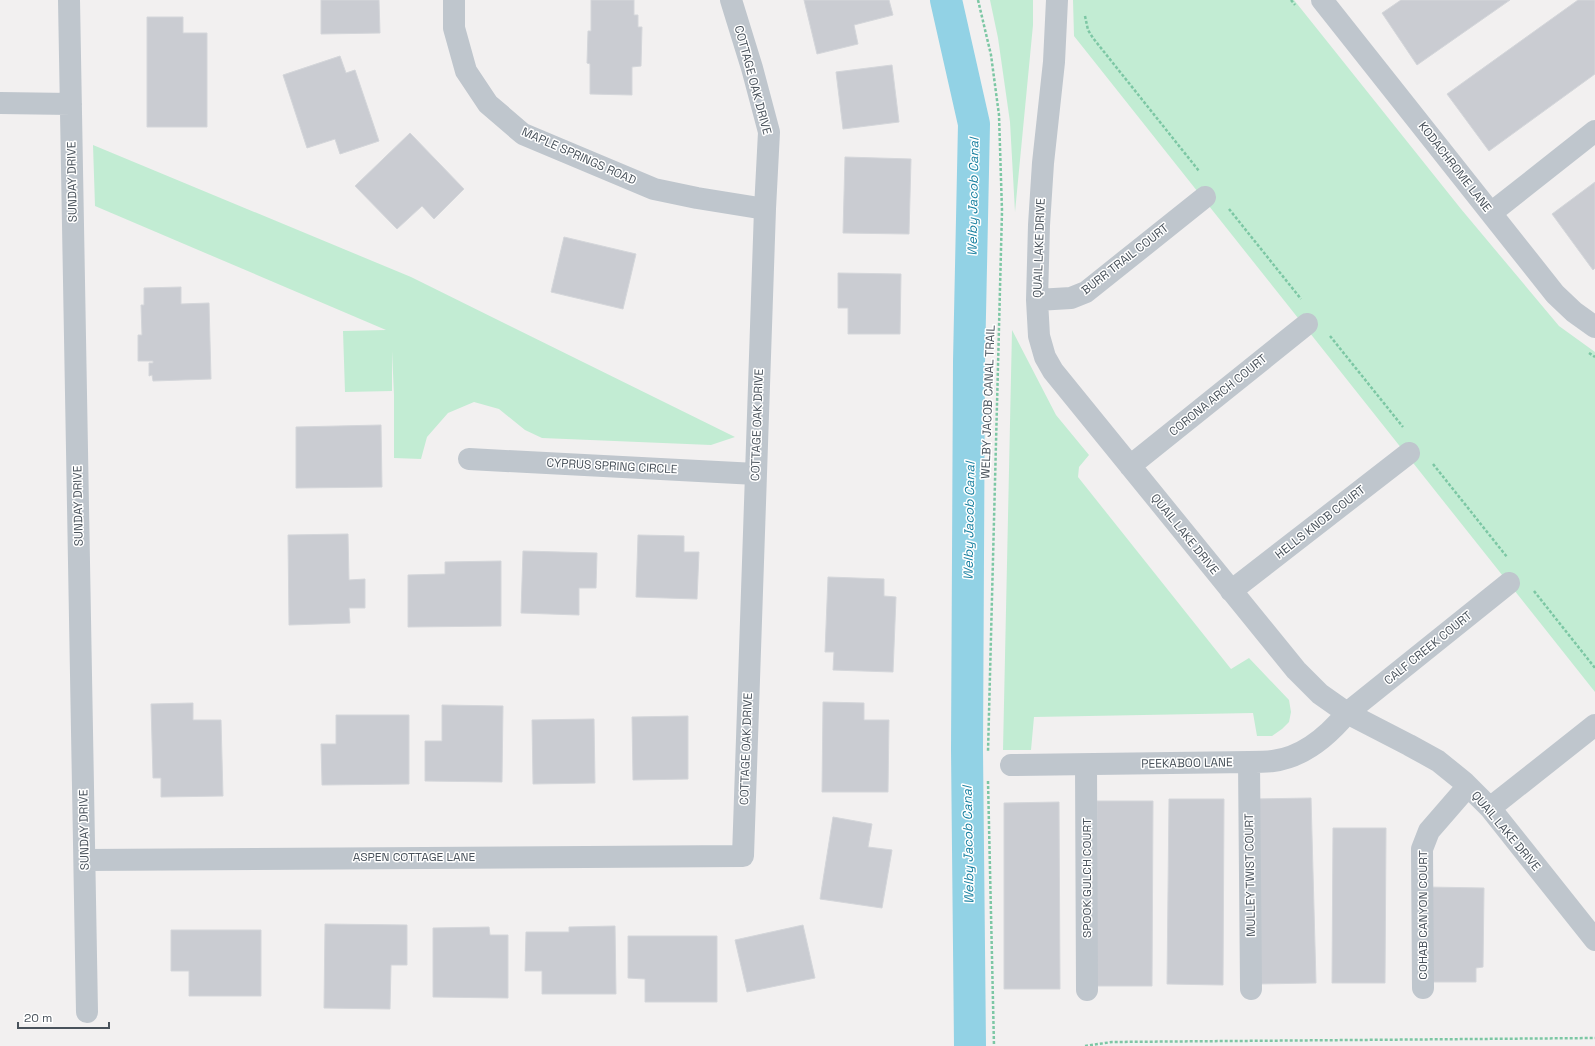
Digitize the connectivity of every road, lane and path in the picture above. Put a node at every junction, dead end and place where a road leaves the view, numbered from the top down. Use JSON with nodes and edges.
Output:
{"nodes":[{"id":1,"x":69,"y":0,"type":"edge"},
{"id":2,"x":454,"y":0,"type":"edge"},
{"id":3,"x":731,"y":0,"type":"edge"},
{"id":4,"x":978,"y":0,"type":"edge"},
{"id":5,"x":1057,"y":0,"type":"edge"},
{"id":6,"x":1332,"y":4,"type":"edge"},
{"id":7,"x":0,"y":103,"type":"edge"},
{"id":8,"x":71,"y":104,"type":"junction"},
{"id":9,"x":1595,"y":131,"type":"edge"},
{"id":10,"x":1205,"y":196,"type":"dead end"},
{"id":11,"x":765,"y":209,"type":"junction"},
{"id":12,"x":1491,"y":213,"type":"junction"},
{"id":13,"x":1037,"y":300,"type":"junction"},
{"id":14,"x":1307,"y":324,"type":"dead end"},
{"id":15,"x":1595,"y":327,"type":"edge"},
{"id":16,"x":1409,"y":452,"type":"dead end"},
{"id":17,"x":469,"y":459,"type":"dead end"},
{"id":18,"x":1130,"y":466,"type":"junction"},
{"id":19,"x":756,"y":474,"type":"junction"},
{"id":20,"x":1509,"y":583,"type":"dead end"},
{"id":21,"x":1232,"y":591,"type":"junction"},
{"id":22,"x":1347,"y":713,"type":"junction"},
{"id":23,"x":1595,"y":725,"type":"edge"},
{"id":24,"x":988,"y":754,"type":"dead end"},
{"id":25,"x":1249,"y":762,"type":"junction"},
{"id":26,"x":1011,"y":765,"type":"dead end"},
{"id":27,"x":1086,"y":765,"type":"junction"},
{"id":28,"x":988,"y":778,"type":"dead end"},
{"id":29,"x":1468,"y":786,"type":"junction"},
{"id":30,"x":1490,"y":808,"type":"junction"},
{"id":31,"x":743,"y":856,"type":"joint"},
{"id":32,"x":85,"y":860,"type":"junction"},
{"id":33,"x":1594,"y":937,"type":"edge"},
{"id":34,"x":1424,"y":988,"type":"dead end"},
{"id":35,"x":1252,"y":989,"type":"dead end"},
{"id":36,"x":1087,"y":990,"type":"dead end"},
{"id":37,"x":87,"y":1012,"type":"dead end"},
{"id":38,"x":1595,"y":1038,"type":"edge"},
{"id":39,"x":994,"y":1046,"type":"edge"},
{"id":40,"x":1085,"y":1046,"type":"edge"}],
"edges":[{"from":1,"to":8,"type":"street","name":"SUNDAY DRIVE"},
{"from":2,"to":11,"type":"street","name":"MAPLE SPRINGS ROAD"},
{"from":3,"to":11,"type":"street","name":"COTTAGE OAK DRIVE"},
{"from":4,"to":24,"type":"path","name":"WELBY JACOB CANAL TRAIL"},
{"from":5,"to":13,"type":"street","name":"QUAIL LAKE DRIVE"},
{"from":6,"to":12,"type":"street","name":"KODACHROME LANE"},
{"from":7,"to":8,"type":"street"},
{"from":8,"to":32,"type":"street","name":"SUNDAY DRIVE"},
{"from":9,"to":12,"type":"street"},
{"from":10,"to":13,"type":"street","name":"BURR TRAIL COURT"},
{"from":11,"to":19,"type":"street","name":"COTTAGE OAK DRIVE"},
{"from":12,"to":15,"type":"street","name":"KODACHROME LANE"},
{"from":13,"to":18,"type":"street","name":"QUAIL LAKE DRIVE"},
{"from":14,"to":18,"type":"street","name":"CORONA ARCH COURT"},
{"from":16,"to":21,"type":"street","name":"HELLS KNOB COURT"},
{"from":17,"to":19,"type":"street","name":"CYPRUS SPRING CIRCLE"},
{"from":18,"to":21,"type":"street","name":"QUAIL LAKE DRIVE"},
{"from":19,"to":31,"type":"street","name":"COTTAGE OAK DRIVE"},
{"from":20,"to":22,"type":"street","name":"CALF CREEK COURT"},
{"from":21,"to":22,"type":"street","name":"QUAIL LAKE DRIVE"},
{"from":22,"to":25,"type":"street","name":"PEEKABOO LANE"},
{"from":22,"to":29,"type":"street","name":"QUAIL LAKE DRIVE"},
{"from":23,"to":30,"type":"street"},
{"from":25,"to":27,"type":"street","name":"PEEKABOO LANE"},
{"from":25,"to":35,"type":"street","name":"MULLEY TWIST COURT"},
{"from":26,"to":27,"type":"street","name":"PEEKABOO LANE"},
{"from":27,"to":36,"type":"street","name":"SPOOK GULCH COURT"},
{"from":28,"to":39,"type":"path"},
{"from":29,"to":30,"type":"street","name":"QUAIL LAKE DRIVE"},
{"from":29,"to":34,"type":"street","name":"COHAB CANYON COURT"},
{"from":30,"to":33,"type":"street","name":"QUAIL LAKE DRIVE"},
{"from":31,"to":32,"type":"street","name":"ASPEN COTTAGE LANE"},
{"from":32,"to":37,"type":"street","name":"SUNDAY DRIVE"},
{"from":38,"to":40,"type":"path"}]}
